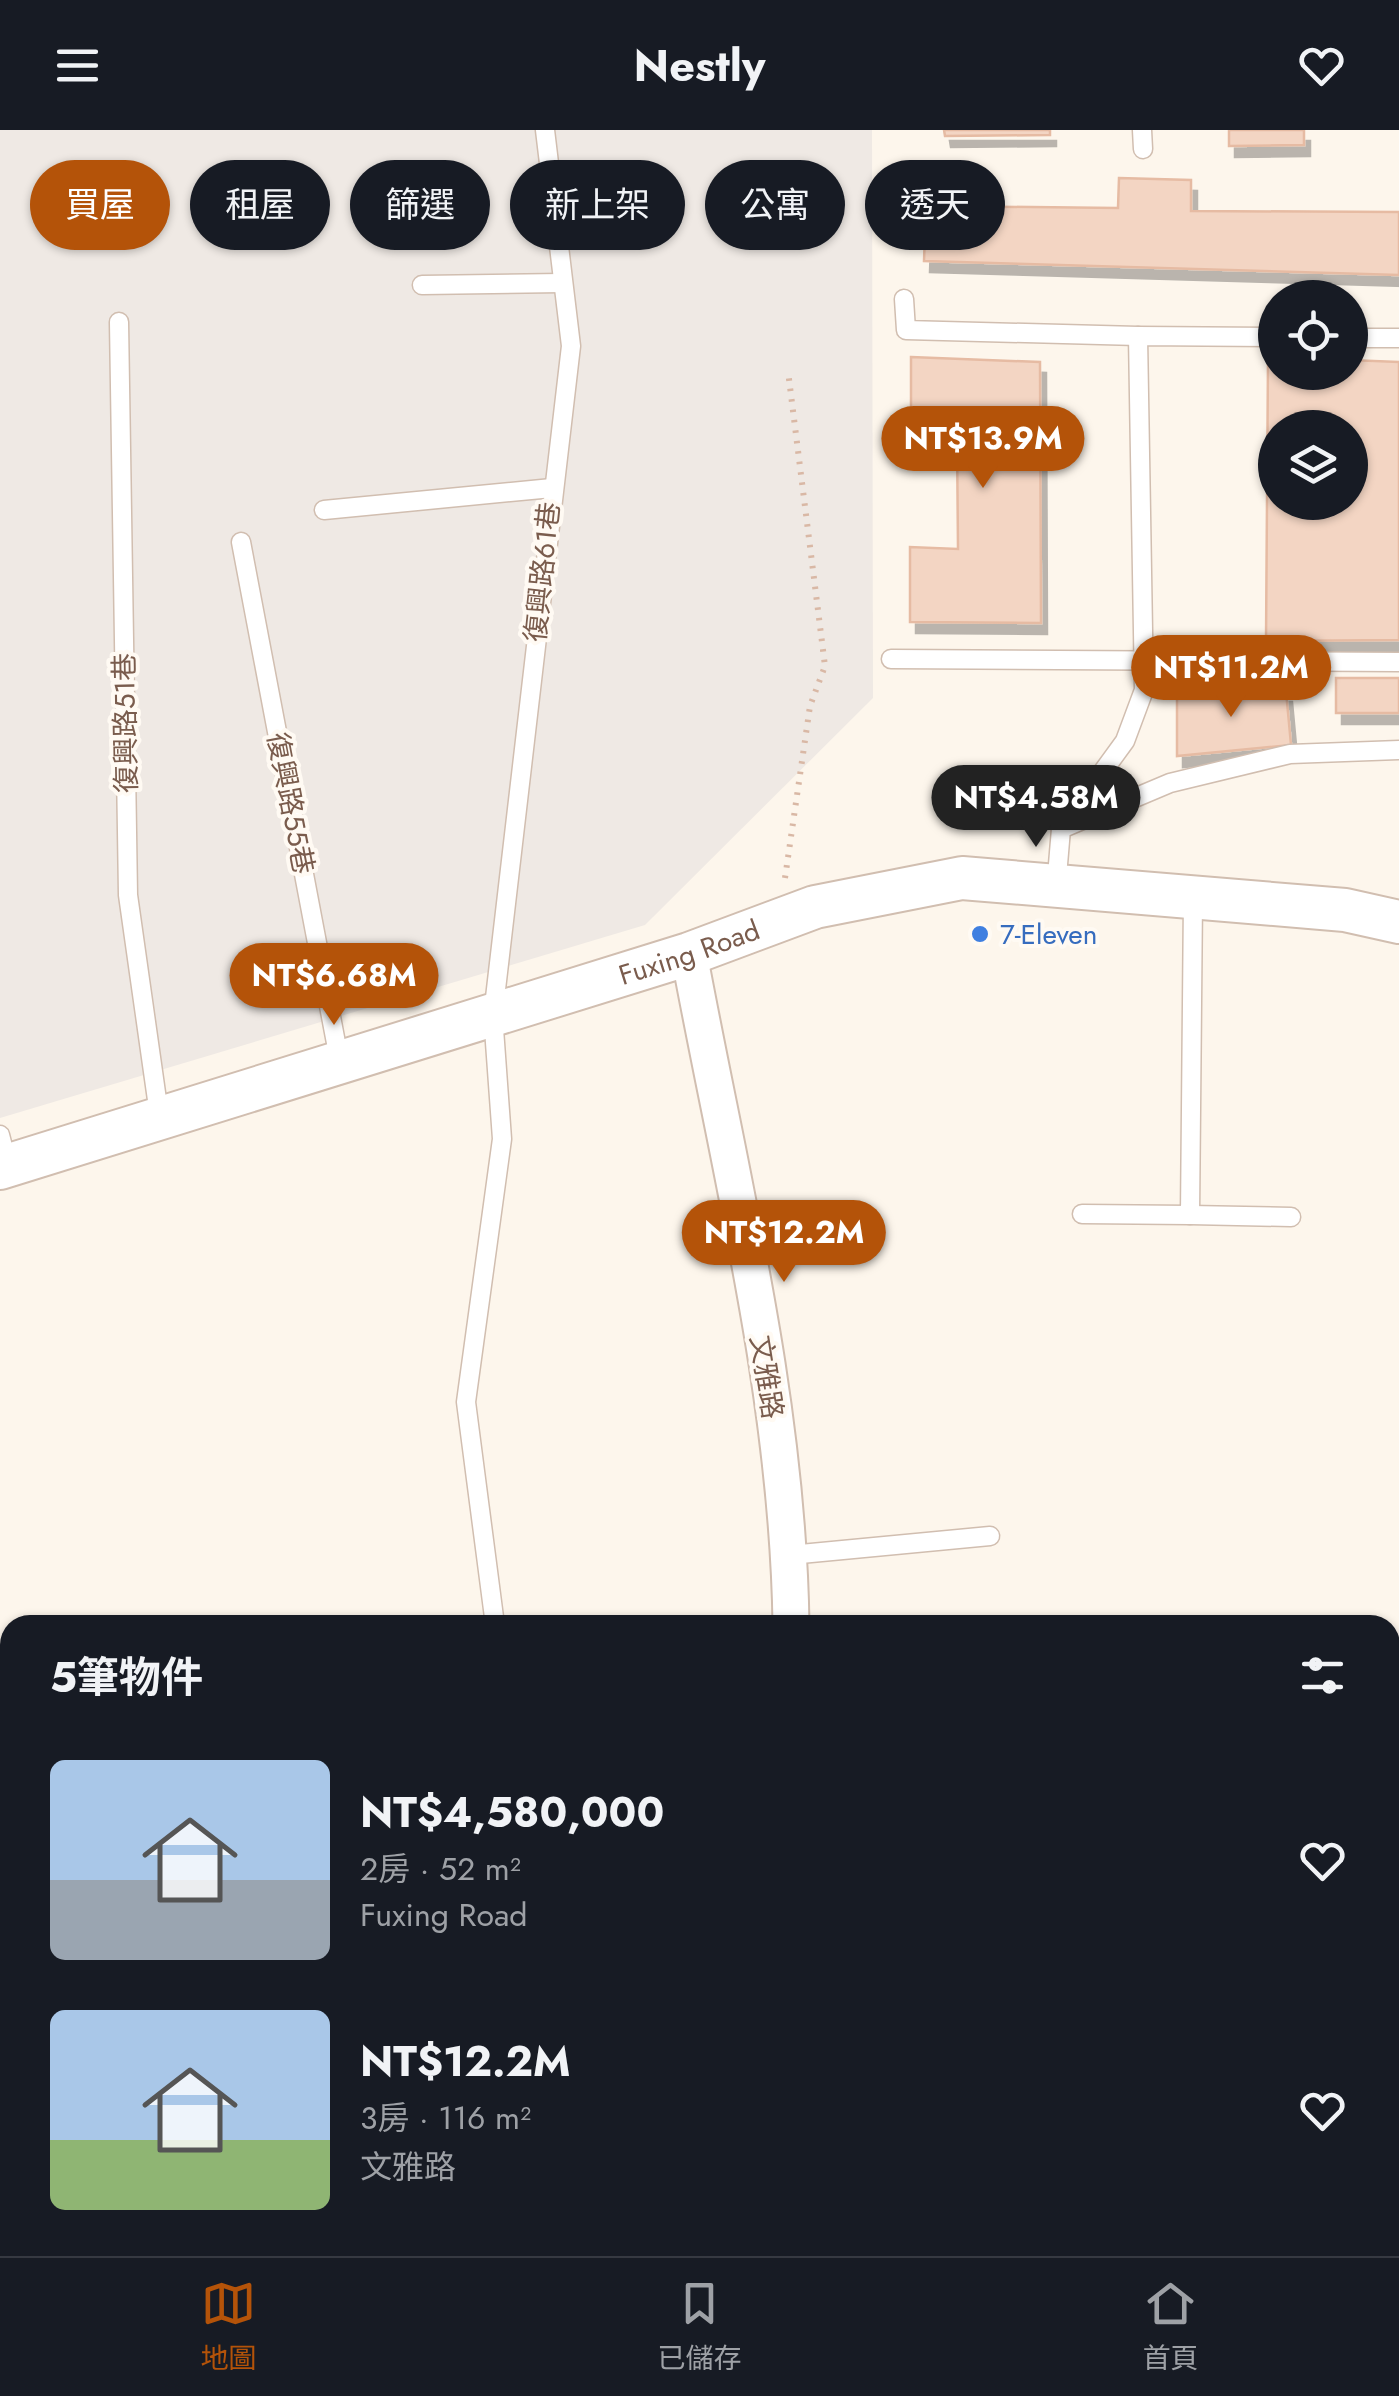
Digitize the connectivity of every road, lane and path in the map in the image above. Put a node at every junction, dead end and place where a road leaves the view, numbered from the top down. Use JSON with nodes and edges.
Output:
{"nodes":[{"id":1,"x":544,"y":130,"type":"edge"},
{"id":2,"x":562,"y":283,"type":"junction"},
{"id":3,"x":422,"y":285,"type":"dead end"},
{"id":4,"x":904,"y":299,"type":"dead end"},
{"id":5,"x":119,"y":322,"type":"dead end"},
{"id":6,"x":1138,"y":336,"type":"junction"},
{"id":7,"x":1258,"y":337,"type":"edge"},
{"id":8,"x":1368,"y":338,"type":"edge"},
{"id":9,"x":1399,"y":338,"type":"edge"},
{"id":10,"x":788,"y":371,"type":"dead end"},
{"id":11,"x":552,"y":488,"type":"junction"},
{"id":12,"x":324,"y":510,"type":"dead end"},
{"id":13,"x":241,"y":542,"type":"dead end"},
{"id":14,"x":890,"y":658,"type":"dead end"},
{"id":15,"x":1399,"y":662,"type":"edge"},
{"id":16,"x":1143,"y":664,"type":"junction"},
{"id":17,"x":1399,"y":750,"type":"edge"},
{"id":18,"x":1061,"y":829,"type":"junction"},
{"id":19,"x":1056,"y":888,"type":"junction"},
{"id":20,"x":1193,"y":896,"type":"junction"},
{"id":21,"x":782,"y":918,"type":"junction"},
{"id":22,"x":1399,"y":922,"type":"edge"},
{"id":23,"x":689,"y":954,"type":"junction"},
{"id":24,"x":494,"y":1016,"type":"junction"},
{"id":25,"x":340,"y":1064,"type":"junction"},
{"id":26,"x":160,"y":1122,"type":"junction"},
{"id":27,"x":2,"y":1157,"type":"edge"},
{"id":28,"x":1082,"y":1214,"type":"dead end"},
{"id":29,"x":1190,"y":1215,"type":"junction"},
{"id":30,"x":1291,"y":1217,"type":"dead end"},
{"id":31,"x":990,"y":1536,"type":"dead end"},
{"id":32,"x":790,"y":1555,"type":"junction"},
{"id":33,"x":494,"y":1615,"type":"edge"},
{"id":34,"x":791,"y":1615,"type":"edge"}],
"edges":[{"from":1,"to":2,"type":"lane","name":"復興路61巷"},
{"from":2,"to":3,"type":"lane"},
{"from":2,"to":11,"type":"lane","name":"復興路61巷"},
{"from":4,"to":6,"type":"lane"},
{"from":5,"to":26,"type":"lane","name":"復興路51巷"},
{"from":6,"to":7,"type":"lane"},
{"from":6,"to":16,"type":"lane"},
{"from":8,"to":9,"type":"lane"},
{"from":10,"to":21,"type":"path"},
{"from":11,"to":12,"type":"lane"},
{"from":11,"to":24,"type":"lane","name":"復興路61巷"},
{"from":13,"to":25,"type":"lane","name":"復興路55巷"},
{"from":14,"to":16,"type":"lane"},
{"from":15,"to":16,"type":"lane"},
{"from":16,"to":18,"type":"lane"},
{"from":17,"to":18,"type":"lane"},
{"from":18,"to":19,"type":"lane"},
{"from":19,"to":20,"type":"street","name":"Fuxing Road"},
{"from":19,"to":21,"type":"street","name":"Fuxing Road"},
{"from":20,"to":22,"type":"street","name":"Fuxing Road"},
{"from":20,"to":29,"type":"lane"},
{"from":21,"to":23,"type":"street","name":"Fuxing Road"},
{"from":23,"to":24,"type":"street","name":"Fuxing Road"},
{"from":23,"to":32,"type":"street","name":"文雅路"},
{"from":24,"to":25,"type":"street","name":"Fuxing Road"},
{"from":24,"to":33,"type":"lane","name":"復興路61巷"},
{"from":25,"to":26,"type":"street","name":"Fuxing Road"},
{"from":26,"to":27,"type":"street","name":"Fuxing Road"},
{"from":28,"to":29,"type":"lane"},
{"from":29,"to":30,"type":"lane"},
{"from":31,"to":32,"type":"lane"},
{"from":32,"to":34,"type":"street","name":"文雅路"}]}
